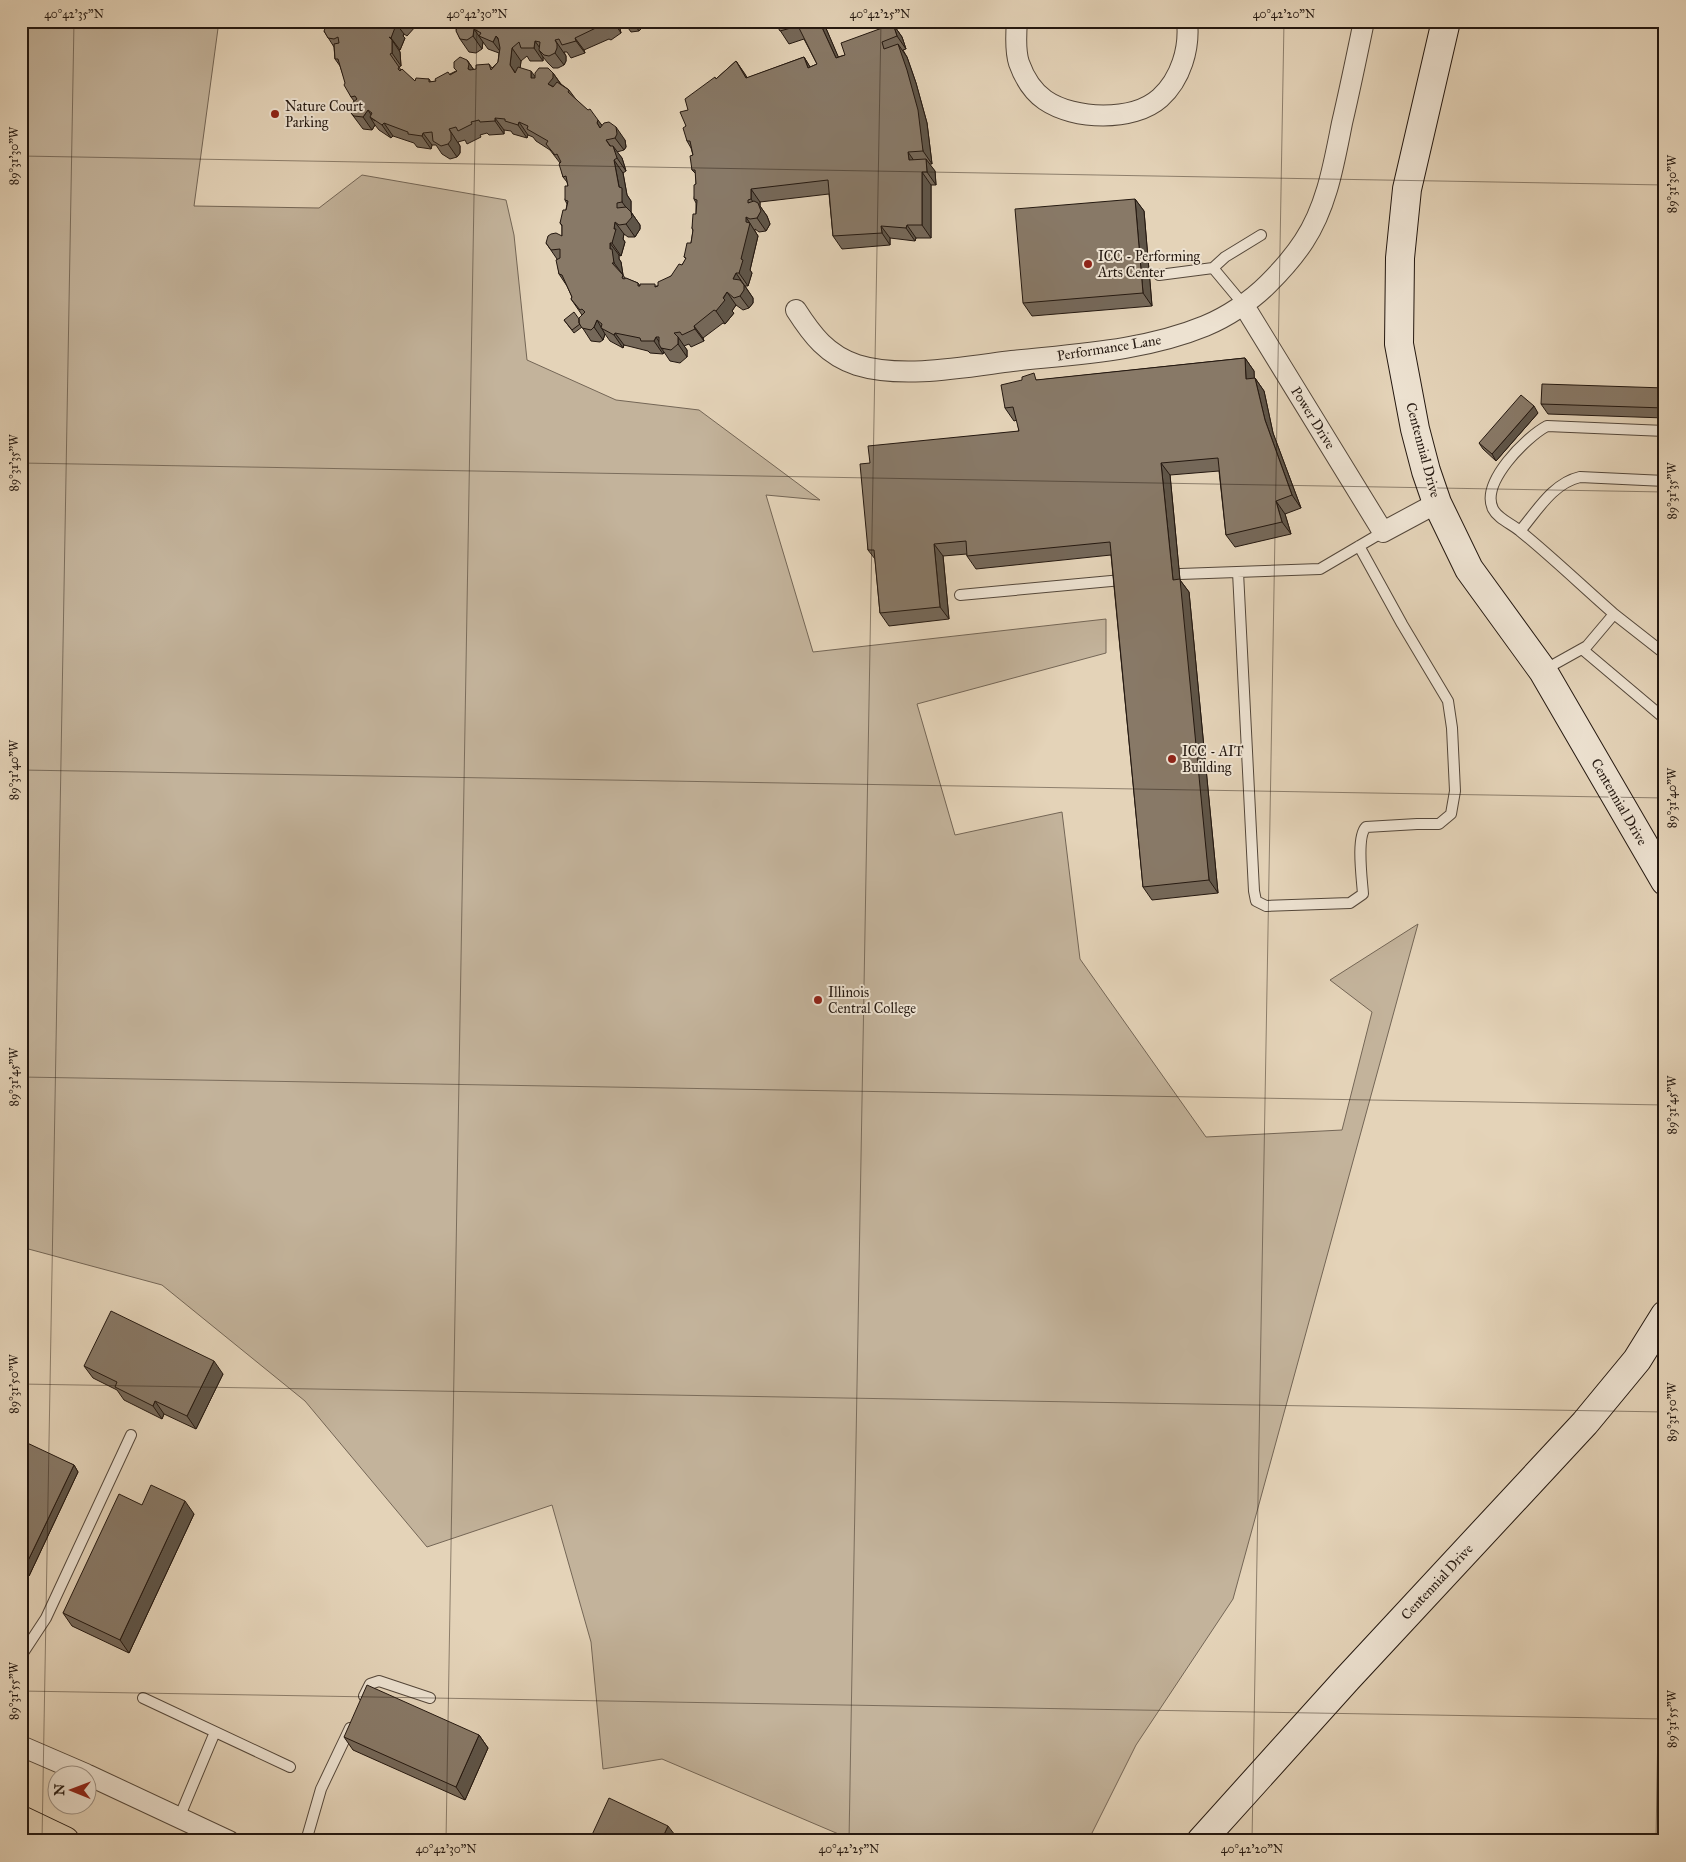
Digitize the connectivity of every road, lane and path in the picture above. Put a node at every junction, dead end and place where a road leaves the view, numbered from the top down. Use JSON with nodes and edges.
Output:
{"nodes":[{"id":1,"x":1017,"y":21,"type":"edge"},
{"id":2,"x":1187,"y":21,"type":"edge"},
{"id":3,"x":1364,"y":21,"type":"edge"},
{"id":4,"x":1446,"y":21,"type":"edge"},
{"id":5,"x":1261,"y":234,"type":"dead end"},
{"id":6,"x":1213,"y":268,"type":"junction"},
{"id":7,"x":1158,"y":275,"type":"dead end"},
{"id":8,"x":1242,"y":304,"type":"junction"},
{"id":9,"x":796,"y":310,"type":"dead end"},
{"id":10,"x":1665,"y":431,"type":"edge"},
{"id":11,"x":1665,"y":481,"type":"edge"},
{"id":12,"x":1437,"y":503,"type":"junction"},
{"id":13,"x":1520,"y":531,"type":"junction"},
{"id":14,"x":1383,"y":532,"type":"junction"},
{"id":15,"x":1360,"y":546,"type":"junction"},
{"id":16,"x":1238,"y":572,"type":"junction"},
{"id":17,"x":1180,"y":574,"type":"dead end"},
{"id":18,"x":1122,"y":580,"type":"edge"},
{"id":19,"x":960,"y":596,"type":"dead end"},
{"id":20,"x":1614,"y":614,"type":"junction"},
{"id":21,"x":1582,"y":649,"type":"junction"},
{"id":22,"x":1665,"y":654,"type":"edge"},
{"id":23,"x":1543,"y":671,"type":"junction"},
{"id":24,"x":1665,"y":719,"type":"edge"},
{"id":25,"x":1665,"y":881,"type":"edge"},
{"id":26,"x":1665,"y":1315,"type":"edge"},
{"id":27,"x":131,"y":1435,"type":"dead end"},
{"id":28,"x":21,"y":1656,"type":"edge"},
{"id":29,"x":144,"y":1698,"type":"dead end"},
{"id":30,"x":430,"y":1698,"type":"dead end"},
{"id":31,"x":362,"y":1702,"type":"edge"},
{"id":32,"x":354,"y":1719,"type":"edge"},
{"id":33,"x":216,"y":1732,"type":"junction"},
{"id":34,"x":21,"y":1746,"type":"edge"},
{"id":35,"x":62,"y":1764,"type":"edge"},
{"id":36,"x":290,"y":1767,"type":"dead end"},
{"id":37,"x":98,"y":1780,"type":"edge"},
{"id":38,"x":179,"y":1818,"type":"junction"},
{"id":39,"x":21,"y":1820,"type":"edge"},
{"id":40,"x":65,"y":1841,"type":"edge"},
{"id":41,"x":229,"y":1841,"type":"edge"},
{"id":42,"x":306,"y":1841,"type":"edge"},
{"id":43,"x":1201,"y":1841,"type":"edge"}],
"edges":[{"from":1,"to":2,"type":"street"},
{"from":3,"to":8,"type":"street","name":"Performance Lane"},
{"from":4,"to":12,"type":"main road","name":"Centennial Drive"},
{"from":5,"to":6,"type":"lane"},
{"from":6,"to":7,"type":"lane"},
{"from":6,"to":8,"type":"lane"},
{"from":8,"to":9,"type":"street","name":"Performance Lane"},
{"from":8,"to":14,"type":"street","name":"Power Drive"},
{"from":10,"to":13,"type":"lane"},
{"from":11,"to":13,"type":"lane"},
{"from":12,"to":14,"type":"street"},
{"from":12,"to":23,"type":"main road","name":"Centennial Drive"},
{"from":13,"to":20,"type":"lane"},
{"from":14,"to":15,"type":"lane"},
{"from":15,"to":16,"type":"lane"},
{"from":15,"to":16,"type":"lane"},
{"from":16,"to":17,"type":"lane"},
{"from":18,"to":19,"type":"lane"},
{"from":20,"to":21,"type":"lane"},
{"from":20,"to":22,"type":"lane"},
{"from":21,"to":23,"type":"lane"},
{"from":21,"to":24,"type":"lane"},
{"from":23,"to":25,"type":"main road","name":"Centennial Drive"},
{"from":26,"to":43,"type":"main road","name":"Centennial Drive"},
{"from":27,"to":28,"type":"lane"},
{"from":29,"to":33,"type":"lane"},
{"from":30,"to":31,"type":"lane"},
{"from":32,"to":42,"type":"lane"},
{"from":33,"to":36,"type":"lane"},
{"from":33,"to":38,"type":"lane"},
{"from":34,"to":35,"type":"street"},
{"from":37,"to":38,"type":"street"},
{"from":38,"to":41,"type":"street"},
{"from":39,"to":40,"type":"highway"}]}
